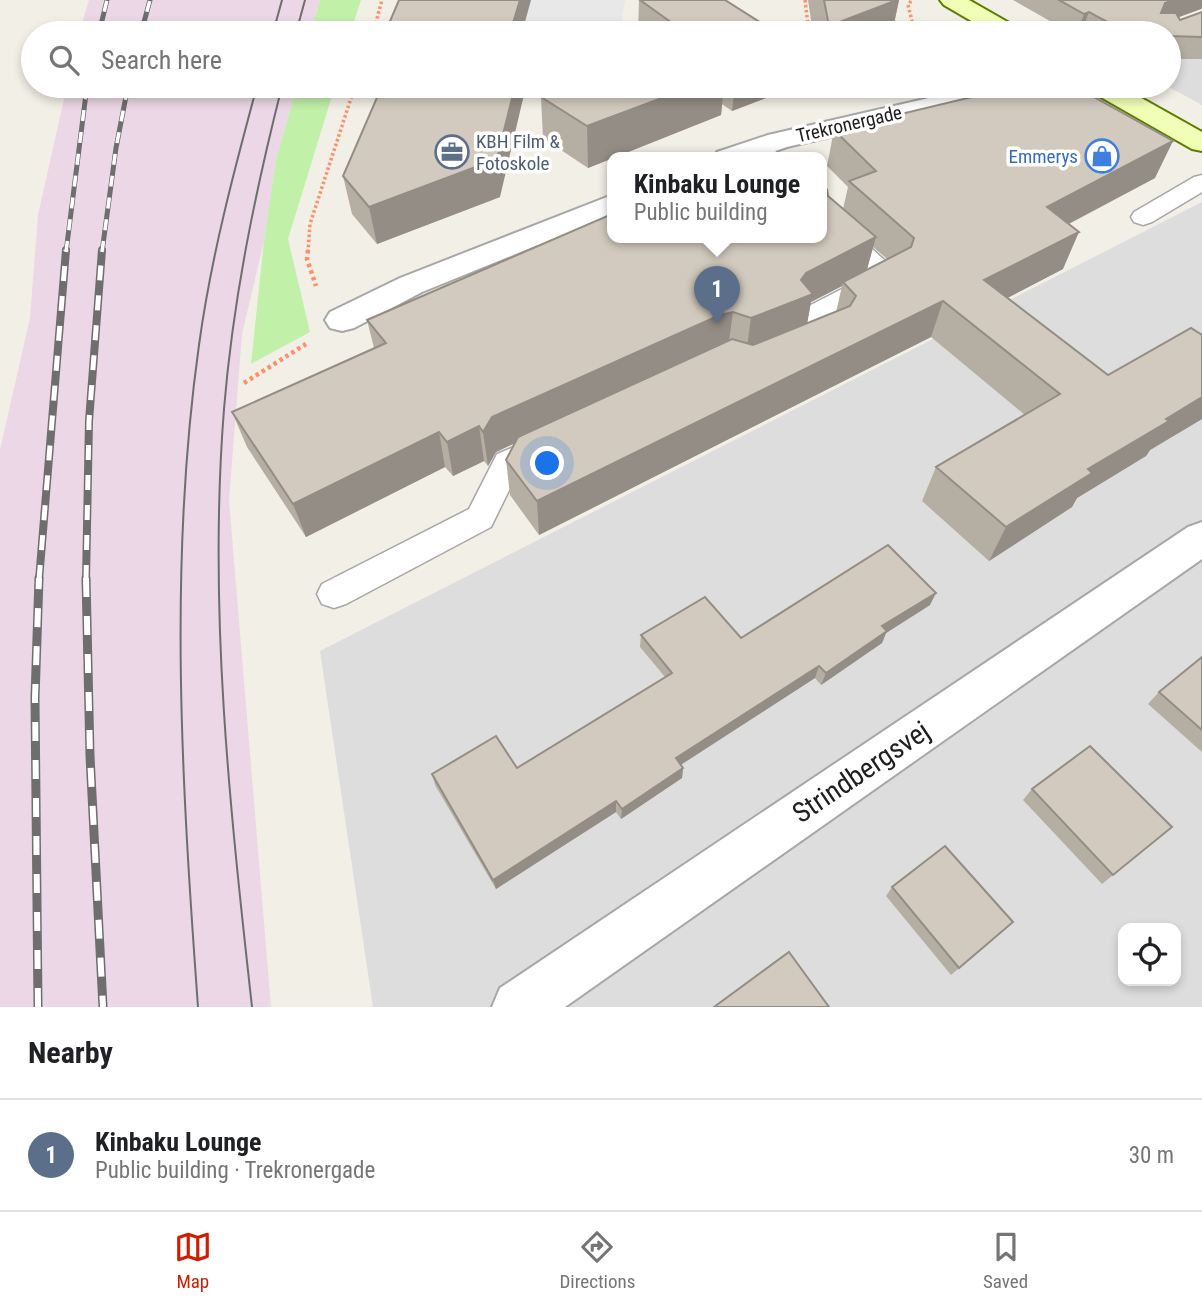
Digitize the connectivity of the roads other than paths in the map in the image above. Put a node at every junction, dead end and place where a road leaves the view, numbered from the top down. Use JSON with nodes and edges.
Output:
{"nodes":[{"id":1,"x":952,"y":0,"type":"edge"},
{"id":2,"x":988,"y":21,"type":"edge"},
{"id":3,"x":969,"y":98,"type":"edge"},
{"id":4,"x":1122,"y":98,"type":"edge"},
{"id":5,"x":1202,"y":143,"type":"edge"},
{"id":6,"x":765,"y":152,"type":"edge"},
{"id":7,"x":1202,"y":182,"type":"edge"},
{"id":8,"x":607,"y":206,"type":"edge"},
{"id":9,"x":1143,"y":217,"type":"dead end"},
{"id":10,"x":827,"y":221,"type":"edge"},
{"id":11,"x":342,"y":320,"type":"road end"},
{"id":12,"x":782,"y":354,"type":"edge"},
{"id":13,"x":569,"y":434,"type":"edge"},
{"id":14,"x":1202,"y":538,"type":"edge"},
{"id":15,"x":334,"y":594,"type":"dead end"},
{"id":16,"x":519,"y":1007,"type":"edge"}],
"edges":[{"from":1,"to":2,"type":"street"},
{"from":3,"to":6,"type":"street","name":"Trekronergade"},
{"from":4,"to":5,"type":"street"},
{"from":7,"to":9,"type":"lane"},
{"from":8,"to":11,"type":"street"},
{"from":10,"to":12,"type":"lane"},
{"from":13,"to":15,"type":"lane"},
{"from":14,"to":16,"type":"street","name":"Strindbergsvej"}]}
